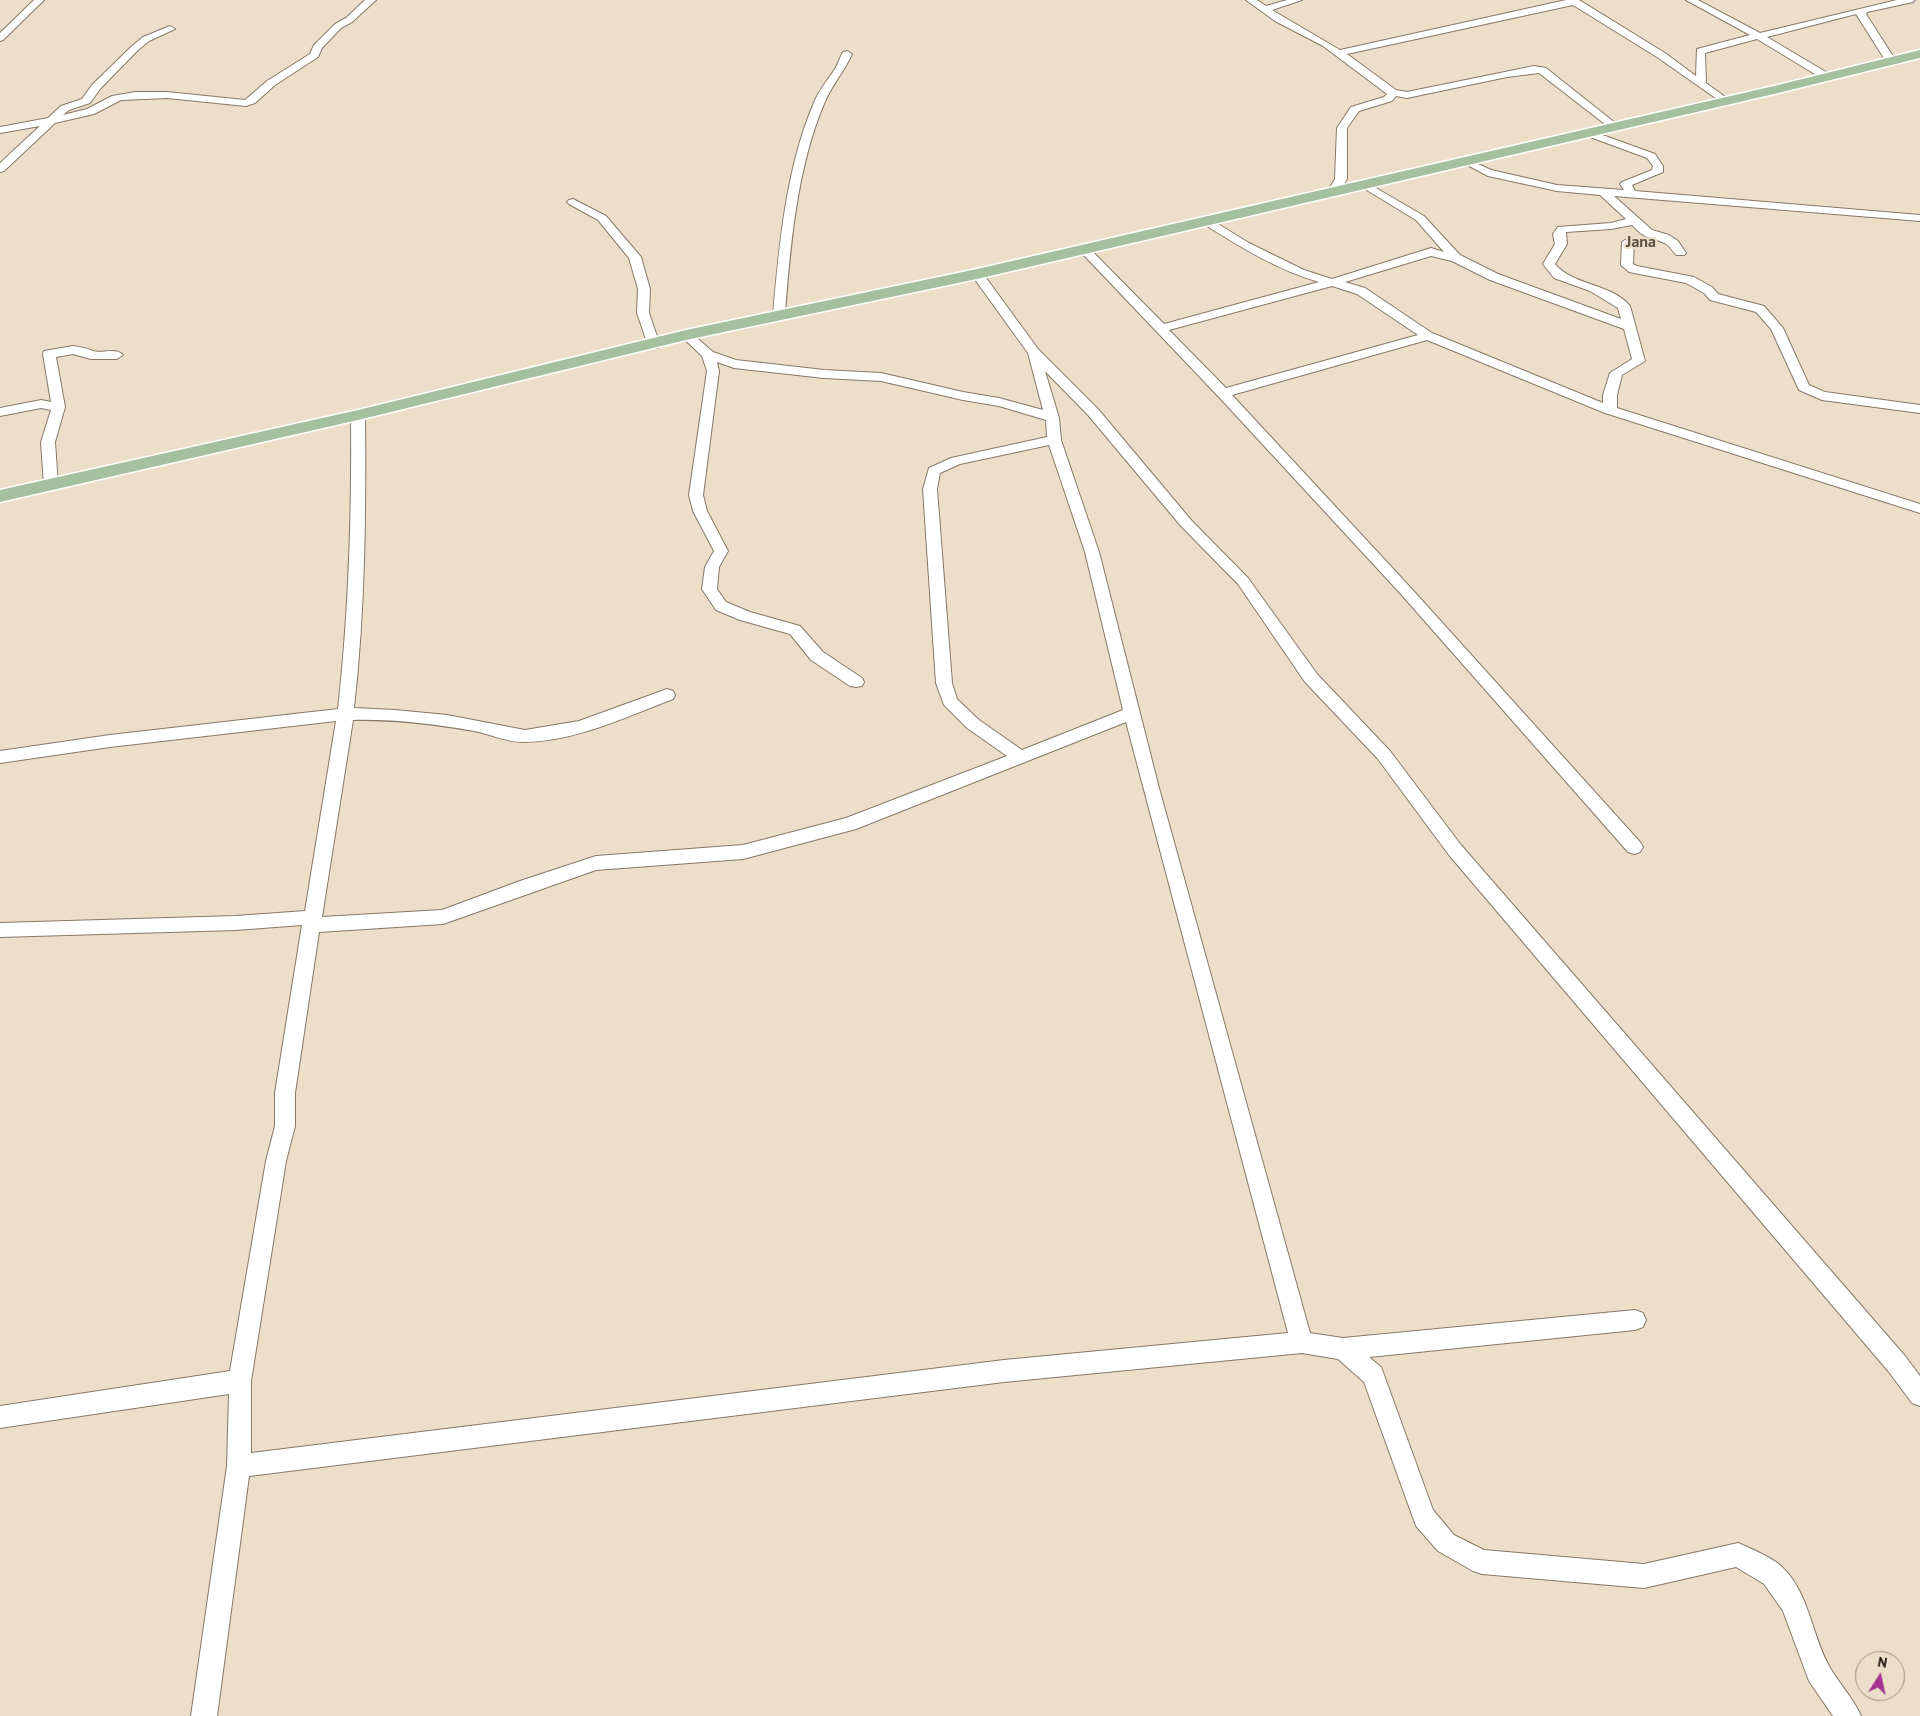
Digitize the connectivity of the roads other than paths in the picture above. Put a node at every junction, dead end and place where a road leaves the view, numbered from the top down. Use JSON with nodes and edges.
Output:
{"nodes":[{"id":1,"x":39,"y":0,"type":"edge"},
{"id":2,"x":371,"y":0,"type":"edge"},
{"id":3,"x":1251,"y":0,"type":"edge"},
{"id":4,"x":1297,"y":0,"type":"edge"},
{"id":5,"x":1691,"y":0,"type":"edge"},
{"id":6,"x":1910,"y":0,"type":"edge"},
{"id":7,"x":1574,"y":1,"type":"edge"},
{"id":8,"x":1266,"y":9,"type":"junction"},
{"id":9,"x":1864,"y":10,"type":"junction"},
{"id":10,"x":170,"y":29,"type":"dead end"},
{"id":11,"x":1759,"y":36,"type":"junction"},
{"id":12,"x":0,"y":38,"type":"edge"},
{"id":13,"x":1339,"y":53,"type":"junction"},
{"id":14,"x":847,"y":54,"type":"dead end"},
{"id":15,"x":1920,"y":54,"type":"edge"},
{"id":16,"x":1891,"y":62,"type":"junction"},
{"id":17,"x":1827,"y":77,"type":"junction"},
{"id":18,"x":1701,"y":84,"type":"junction"},
{"id":19,"x":1393,"y":93,"type":"junction"},
{"id":20,"x":1724,"y":101,"type":"junction"},
{"id":21,"x":50,"y":122,"type":"junction"},
{"id":22,"x":1614,"y":126,"type":"junction"},
{"id":23,"x":0,"y":130,"type":"edge"},
{"id":24,"x":1586,"y":132,"type":"junction"},
{"id":25,"x":1463,"y":160,"type":"junction"},
{"id":26,"x":0,"y":169,"type":"edge"},
{"id":27,"x":1364,"y":184,"type":"junction"},
{"id":28,"x":1334,"y":191,"type":"junction"},
{"id":29,"x":1604,"y":193,"type":"junction"},
{"id":30,"x":1632,"y":195,"type":"junction"},
{"id":31,"x":573,"y":202,"type":"dead end"},
{"id":32,"x":1920,"y":218,"type":"edge"},
{"id":33,"x":1206,"y":220,"type":"junction"},
{"id":34,"x":1635,"y":221,"type":"junction"},
{"id":35,"x":1628,"y":242,"type":"dead end"},
{"id":36,"x":1084,"y":249,"type":"junction"},
{"id":37,"x":1680,"y":253,"type":"dead end"},
{"id":38,"x":1456,"y":258,"type":"junction"},
{"id":39,"x":977,"y":274,"type":"junction"},
{"id":40,"x":1331,"y":283,"type":"junction"},
{"id":41,"x":779,"y":315,"type":"junction"},
{"id":42,"x":1628,"y":326,"type":"junction"},
{"id":43,"x":1160,"y":329,"type":"junction"},
{"id":44,"x":686,"y":336,"type":"junction"},
{"id":45,"x":1428,"y":336,"type":"junction"},
{"id":46,"x":654,"y":344,"type":"junction"},
{"id":47,"x":1034,"y":352,"type":"junction"},
{"id":48,"x":118,"y":355,"type":"dead end"},
{"id":49,"x":708,"y":355,"type":"junction"},
{"id":50,"x":1223,"y":393,"type":"junction"},
{"id":51,"x":58,"y":407,"type":"junction"},
{"id":52,"x":1920,"y":409,"type":"edge"},
{"id":53,"x":1610,"y":410,"type":"junction"},
{"id":54,"x":0,"y":412,"type":"edge"},
{"id":55,"x":358,"y":415,"type":"junction"},
{"id":56,"x":1052,"y":418,"type":"junction"},
{"id":57,"x":1054,"y":440,"type":"junction"},
{"id":58,"x":51,"y":484,"type":"junction"},
{"id":59,"x":0,"y":496,"type":"edge"},
{"id":60,"x":1920,"y":508,"type":"edge"},
{"id":61,"x":856,"y":682,"type":"dead end"},
{"id":62,"x":667,"y":695,"type":"dead end"},
{"id":63,"x":1132,"y":713,"type":"junction"},
{"id":64,"x":344,"y":714,"type":"junction"},
{"id":65,"x":1020,"y":757,"type":"junction"},
{"id":66,"x":0,"y":758,"type":"edge"},
{"id":67,"x":1634,"y":847,"type":"dead end"},
{"id":68,"x":312,"y":921,"type":"junction"},
{"id":69,"x":0,"y":930,"type":"edge"},
{"id":70,"x":1635,"y":1320,"type":"dead end"},
{"id":71,"x":1302,"y":1342,"type":"junction"},
{"id":72,"x":1343,"y":1349,"type":"junction"},
{"id":73,"x":240,"y":1381,"type":"junction"},
{"id":74,"x":1920,"y":1395,"type":"edge"},
{"id":75,"x":0,"y":1417,"type":"edge"},
{"id":76,"x":239,"y":1466,"type":"junction"},
{"id":77,"x":204,"y":1716,"type":"edge"},
{"id":78,"x":1848,"y":1716,"type":"edge"}],
"edges":[{"from":1,"to":12,"type":"street"},
{"from":2,"to":21,"type":"street"},
{"from":3,"to":8,"type":"street"},
{"from":4,"to":8,"type":"street"},
{"from":5,"to":11,"type":"street"},
{"from":6,"to":9,"type":"street"},
{"from":7,"to":13,"type":"street"},
{"from":7,"to":18,"type":"street"},
{"from":8,"to":13,"type":"street"},
{"from":9,"to":11,"type":"street"},
{"from":9,"to":16,"type":"street"},
{"from":10,"to":21,"type":"street"},
{"from":11,"to":17,"type":"street"},
{"from":11,"to":18,"type":"street"},
{"from":13,"to":19,"type":"street"},
{"from":14,"to":41,"type":"street"},
{"from":15,"to":16,"type":"main road"},
{"from":16,"to":17,"type":"main road"},
{"from":17,"to":20,"type":"main road"},
{"from":18,"to":20,"type":"street"},
{"from":19,"to":22,"type":"street"},
{"from":19,"to":28,"type":"street"},
{"from":20,"to":22,"type":"main road"},
{"from":21,"to":23,"type":"street"},
{"from":21,"to":26,"type":"street"},
{"from":22,"to":24,"type":"main road"},
{"from":24,"to":25,"type":"main road"},
{"from":24,"to":30,"type":"street"},
{"from":25,"to":27,"type":"main road"},
{"from":25,"to":29,"type":"street"},
{"from":27,"to":28,"type":"main road"},
{"from":27,"to":38,"type":"street"},
{"from":28,"to":33,"type":"main road"},
{"from":29,"to":30,"type":"street"},
{"from":29,"to":34,"type":"street"},
{"from":30,"to":32,"type":"street"},
{"from":31,"to":46,"type":"street"},
{"from":33,"to":36,"type":"main road"},
{"from":33,"to":40,"type":"street"},
{"from":34,"to":37,"type":"street"},
{"from":34,"to":42,"type":"street"},
{"from":35,"to":52,"type":"street"},
{"from":36,"to":39,"type":"main road"},
{"from":36,"to":43,"type":"street"},
{"from":38,"to":40,"type":"street"},
{"from":38,"to":42,"type":"street"},
{"from":39,"to":41,"type":"main road"},
{"from":39,"to":47,"type":"street"},
{"from":40,"to":43,"type":"street"},
{"from":40,"to":45,"type":"street"},
{"from":41,"to":44,"type":"main road"},
{"from":42,"to":53,"type":"street"},
{"from":43,"to":50,"type":"street"},
{"from":44,"to":46,"type":"main road"},
{"from":44,"to":49,"type":"street"},
{"from":45,"to":50,"type":"street"},
{"from":45,"to":53,"type":"street"},
{"from":46,"to":55,"type":"main road"},
{"from":47,"to":56,"type":"street"},
{"from":47,"to":74,"type":"street"},
{"from":48,"to":51,"type":"street"},
{"from":49,"to":56,"type":"street"},
{"from":49,"to":61,"type":"street"},
{"from":50,"to":67,"type":"street"},
{"from":51,"to":54,"type":"street"},
{"from":51,"to":58,"type":"street"},
{"from":53,"to":60,"type":"street"},
{"from":55,"to":58,"type":"main road"},
{"from":55,"to":64,"type":"street"},
{"from":56,"to":57,"type":"street"},
{"from":57,"to":63,"type":"street"},
{"from":57,"to":65,"type":"street"},
{"from":58,"to":59,"type":"main road"},
{"from":62,"to":64,"type":"street"},
{"from":63,"to":65,"type":"street"},
{"from":63,"to":71,"type":"street"},
{"from":64,"to":66,"type":"street"},
{"from":64,"to":68,"type":"street"},
{"from":65,"to":68,"type":"street"},
{"from":68,"to":69,"type":"street"},
{"from":68,"to":73,"type":"street"},
{"from":70,"to":72,"type":"street"},
{"from":71,"to":72,"type":"street"},
{"from":71,"to":76,"type":"street"},
{"from":72,"to":78,"type":"street"},
{"from":73,"to":75,"type":"street"},
{"from":73,"to":76,"type":"street"},
{"from":76,"to":77,"type":"street"}]}
